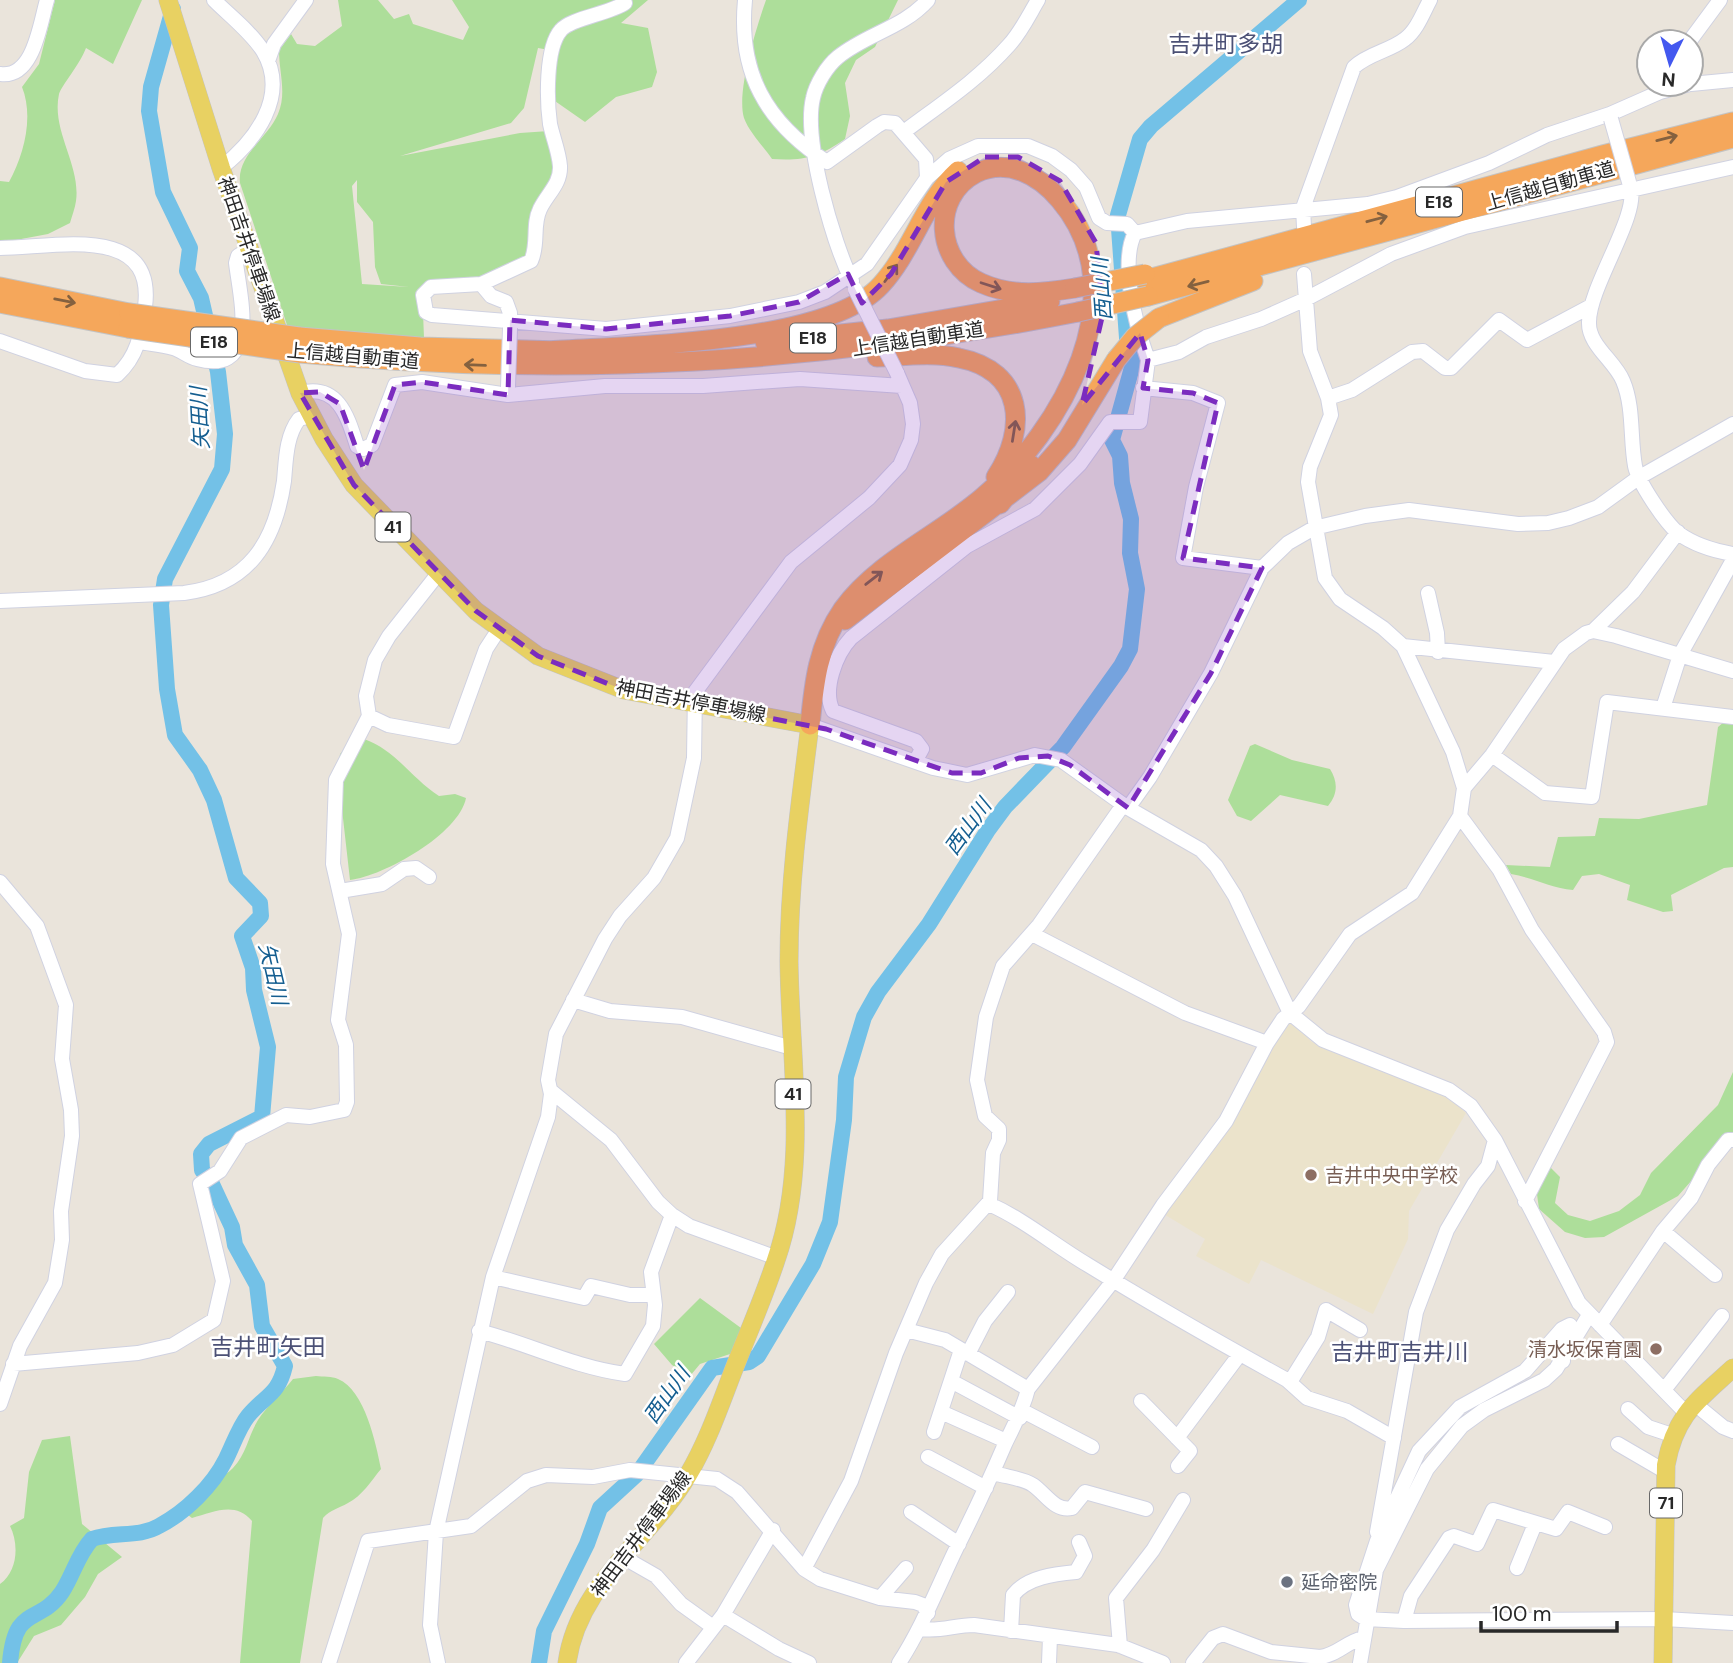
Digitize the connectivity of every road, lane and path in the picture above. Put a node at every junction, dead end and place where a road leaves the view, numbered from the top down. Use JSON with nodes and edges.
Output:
{"nodes":[{"id":1,"x":47,"y":0,"type":"edge"},
{"id":2,"x":168,"y":0,"type":"edge"},
{"id":3,"x":214,"y":0,"type":"edge"},
{"id":4,"x":306,"y":0,"type":"edge"},
{"id":5,"x":745,"y":0,"type":"edge"},
{"id":6,"x":929,"y":0,"type":"edge"},
{"id":7,"x":1038,"y":0,"type":"edge"},
{"id":8,"x":1430,"y":0,"type":"edge"},
{"id":9,"x":1720,"y":0,"type":"edge"},
{"id":10,"x":625,"y":4,"type":"dead end"},
{"id":11,"x":1699,"y":28,"type":"edge"},
{"id":12,"x":268,"y":61,"type":"junction"},
{"id":13,"x":0,"y":74,"type":"edge"},
{"id":14,"x":1733,"y":80,"type":"edge"},
{"id":15,"x":1705,"y":83,"type":"edge"},
{"id":16,"x":1644,"y":98,"type":"edge"},
{"id":17,"x":1611,"y":117,"type":"junction"},
{"id":18,"x":1733,"y":122,"type":"edge"},
{"id":19,"x":905,"y":131,"type":"junction"},
{"id":20,"x":1733,"y":138,"type":"edge"},
{"id":21,"x":816,"y":155,"type":"junction"},
{"id":22,"x":1733,"y":167,"type":"edge"},
{"id":23,"x":221,"y":168,"type":"junction"},
{"id":24,"x":927,"y":178,"type":"junction"},
{"id":25,"x":1631,"y":187,"type":"junction"},
{"id":26,"x":1303,"y":208,"type":"junction"},
{"id":27,"x":1429,"y":220,"type":"junction"},
{"id":28,"x":1304,"y":227,"type":"dead end"},
{"id":29,"x":1135,"y":233,"type":"junction"},
{"id":30,"x":0,"y":248,"type":"edge"},
{"id":31,"x":249,"y":249,"type":"junction"},
{"id":32,"x":848,"y":274,"type":"junction"},
{"id":33,"x":1304,"y":274,"type":"dead end"},
{"id":34,"x":1146,"y":283,"type":"junction"},
{"id":35,"x":481,"y":284,"type":"junction"},
{"id":36,"x":0,"y":287,"type":"edge"},
{"id":37,"x":1077,"y":299,"type":"junction"},
{"id":38,"x":1306,"y":299,"type":"junction"},
{"id":39,"x":0,"y":303,"type":"edge"},
{"id":40,"x":1591,"y":306,"type":"junction"},
{"id":41,"x":510,"y":324,"type":"junction"},
{"id":42,"x":132,"y":328,"type":"junction"},
{"id":43,"x":0,"y":341,"type":"edge"},
{"id":44,"x":300,"y":345,"type":"junction"},
{"id":45,"x":547,"y":351,"type":"junction"},
{"id":46,"x":1148,"y":360,"type":"junction"},
{"id":47,"x":616,"y":366,"type":"junction"},
{"id":48,"x":899,"y":380,"type":"junction"},
{"id":49,"x":1143,"y":388,"type":"junction"},
{"id":50,"x":508,"y":391,"type":"junction"},
{"id":51,"x":300,"y":393,"type":"junction"},
{"id":52,"x":1328,"y":398,"type":"junction"},
{"id":53,"x":311,"y":416,"type":"junction"},
{"id":54,"x":1733,"y":424,"type":"edge"},
{"id":55,"x":1638,"y":478,"type":"junction"},
{"id":56,"x":1000,"y":504,"type":"junction"},
{"id":57,"x":968,"y":509,"type":"junction"},
{"id":58,"x":1314,"y":528,"type":"junction"},
{"id":59,"x":1678,"y":533,"type":"junction"},
{"id":60,"x":1733,"y":554,"type":"edge"},
{"id":61,"x":1733,"y":560,"type":"edge"},
{"id":62,"x":1262,"y":568,"type":"junction"},
{"id":63,"x":438,"y":574,"type":"junction"},
{"id":64,"x":1428,"y":593,"type":"dead end"},
{"id":65,"x":0,"y":601,"type":"edge"},
{"id":66,"x":499,"y":629,"type":"junction"},
{"id":67,"x":1593,"y":631,"type":"junction"},
{"id":68,"x":1403,"y":646,"type":"junction"},
{"id":69,"x":823,"y":647,"type":"junction"},
{"id":70,"x":1438,"y":652,"type":"junction"},
{"id":71,"x":1680,"y":655,"type":"junction"},
{"id":72,"x":1554,"y":662,"type":"junction"},
{"id":73,"x":1733,"y":671,"type":"edge"},
{"id":74,"x":695,"y":704,"type":"junction"},
{"id":75,"x":1663,"y":708,"type":"junction"},
{"id":76,"x":369,"y":716,"type":"junction"},
{"id":77,"x":1733,"y":717,"type":"edge"},
{"id":78,"x":810,"y":725,"type":"junction"},
{"id":79,"x":1492,"y":755,"type":"junction"},
{"id":80,"x":916,"y":760,"type":"junction"},
{"id":81,"x":1464,"y":788,"type":"junction"},
{"id":82,"x":1125,"y":807,"type":"junction"},
{"id":83,"x":1460,"y":816,"type":"junction"},
{"id":84,"x":429,"y":877,"type":"dead end"},
{"id":85,"x":0,"y":882,"type":"edge"},
{"id":86,"x":340,"y":891,"type":"junction"},
{"id":87,"x":1032,"y":934,"type":"junction"},
{"id":88,"x":573,"y":1000,"type":"junction"},
{"id":89,"x":1290,"y":1013,"type":"junction"},
{"id":90,"x":1267,"y":1043,"type":"junction"},
{"id":91,"x":792,"y":1048,"type":"junction"},
{"id":92,"x":551,"y":1091,"type":"junction"},
{"id":93,"x":1733,"y":1139,"type":"edge"},
{"id":94,"x":1495,"y":1140,"type":"junction"},
{"id":95,"x":1525,"y":1201,"type":"junction"},
{"id":96,"x":989,"y":1204,"type":"junction"},
{"id":97,"x":672,"y":1215,"type":"junction"},
{"id":98,"x":1663,"y":1231,"type":"junction"},
{"id":99,"x":777,"y":1258,"type":"junction"},
{"id":100,"x":1715,"y":1275,"type":"dead end"},
{"id":101,"x":492,"y":1277,"type":"junction"},
{"id":102,"x":1113,"y":1281,"type":"junction"},
{"id":103,"x":1008,"y":1292,"type":"dead end"},
{"id":104,"x":653,"y":1295,"type":"junction"},
{"id":105,"x":1723,"y":1316,"type":"dead end"},
{"id":106,"x":1594,"y":1320,"type":"junction"},
{"id":107,"x":906,"y":1330,"type":"junction"},
{"id":108,"x":1360,"y":1330,"type":"dead end"},
{"id":109,"x":480,"y":1331,"type":"junction"},
{"id":110,"x":964,"y":1352,"type":"junction"},
{"id":111,"x":1240,"y":1354,"type":"junction"},
{"id":112,"x":1563,"y":1361,"type":"junction"},
{"id":113,"x":13,"y":1364,"type":"junction"},
{"id":114,"x":1733,"y":1368,"type":"edge"},
{"id":115,"x":951,"y":1381,"type":"junction"},
{"id":116,"x":1290,"y":1382,"type":"junction"},
{"id":117,"x":1028,"y":1389,"type":"junction"},
{"id":118,"x":1664,"y":1390,"type":"junction"},
{"id":119,"x":1141,"y":1401,"type":"dead end"},
{"id":120,"x":0,"y":1404,"type":"edge"},
{"id":121,"x":1690,"y":1408,"type":"junction"},
{"id":122,"x":1628,"y":1409,"type":"dead end"},
{"id":123,"x":941,"y":1412,"type":"junction"},
{"id":124,"x":1021,"y":1414,"type":"junction"},
{"id":125,"x":1733,"y":1431,"type":"edge"},
{"id":126,"x":934,"y":1432,"type":"dead end"},
{"id":127,"x":1672,"y":1435,"type":"junction"},
{"id":128,"x":1177,"y":1438,"type":"junction"},
{"id":129,"x":1394,"y":1438,"type":"junction"},
{"id":130,"x":1006,"y":1441,"type":"junction"},
{"id":131,"x":1618,"y":1444,"type":"dead end"},
{"id":132,"x":1092,"y":1447,"type":"dead end"},
{"id":133,"x":928,"y":1457,"type":"dead end"},
{"id":134,"x":1178,"y":1466,"type":"dead end"},
{"id":135,"x":1666,"y":1472,"type":"junction"},
{"id":136,"x":994,"y":1473,"type":"junction"},
{"id":137,"x":688,"y":1476,"type":"junction"},
{"id":138,"x":986,"y":1489,"type":"junction"},
{"id":139,"x":1183,"y":1500,"type":"dead end"},
{"id":140,"x":1146,"y":1509,"type":"dead end"},
{"id":141,"x":911,"y":1512,"type":"dead end"},
{"id":142,"x":1535,"y":1524,"type":"junction"},
{"id":143,"x":1605,"y":1527,"type":"dead end"},
{"id":144,"x":773,"y":1530,"type":"junction"},
{"id":145,"x":436,"y":1532,"type":"junction"},
{"id":146,"x":1377,"y":1541,"type":"junction"},
{"id":147,"x":1079,"y":1542,"type":"dead end"},
{"id":148,"x":958,"y":1544,"type":"junction"},
{"id":149,"x":621,"y":1556,"type":"junction"},
{"id":150,"x":905,"y":1568,"type":"dead end"},
{"id":151,"x":1517,"y":1568,"type":"dead end"},
{"id":152,"x":804,"y":1569,"type":"junction"},
{"id":153,"x":880,"y":1598,"type":"junction"},
{"id":154,"x":928,"y":1612,"type":"junction"},
{"id":155,"x":723,"y":1615,"type":"junction"},
{"id":156,"x":1366,"y":1619,"type":"junction"},
{"id":157,"x":1664,"y":1619,"type":"junction"},
{"id":158,"x":1404,"y":1621,"type":"junction"},
{"id":159,"x":1733,"y":1623,"type":"edge"},
{"id":160,"x":713,"y":1627,"type":"junction"},
{"id":161,"x":921,"y":1629,"type":"junction"},
{"id":162,"x":1011,"y":1631,"type":"junction"},
{"id":163,"x":1050,"y":1637,"type":"junction"},
{"id":164,"x":1363,"y":1638,"type":"junction"},
{"id":165,"x":1120,"y":1646,"type":"junction"},
{"id":166,"x":779,"y":1649,"type":"junction"},
{"id":167,"x":1147,"y":1660,"type":"edge"},
{"id":168,"x":1319,"y":1660,"type":"edge"},
{"id":169,"x":329,"y":1663,"type":"edge"},
{"id":170,"x":438,"y":1663,"type":"edge"},
{"id":171,"x":567,"y":1663,"type":"edge"},
{"id":172,"x":685,"y":1663,"type":"edge"},
{"id":173,"x":770,"y":1663,"type":"edge"},
{"id":174,"x":809,"y":1663,"type":"edge"},
{"id":175,"x":899,"y":1663,"type":"edge"},
{"id":176,"x":1049,"y":1663,"type":"edge"},
{"id":177,"x":1163,"y":1663,"type":"edge"},
{"id":178,"x":1193,"y":1663,"type":"edge"},
{"id":179,"x":1360,"y":1663,"type":"edge"},
{"id":180,"x":1663,"y":1663,"type":"edge"}],
"edges":[{"from":1,"to":13,"type":"street"},
{"from":2,"to":23,"type":"main road","name":"神田吉井停車場線","number":"41"},
{"from":3,"to":12,"type":"street"},
{"from":4,"to":12,"type":"street"},
{"from":5,"to":21,"type":"street"},
{"from":6,"to":21,"type":"street"},
{"from":7,"to":19,"type":"street"},
{"from":8,"to":26,"type":"street"},
{"from":9,"to":11,"type":"street"},
{"from":10,"to":35,"type":"street"},
{"from":12,"to":23,"type":"street"},
{"from":14,"to":15,"type":"street"},
{"from":16,"to":17,"type":"street"},
{"from":17,"to":25,"type":"street","bridge":true},
{"from":17,"to":26,"type":"street"},
{"from":34,"to":18,"type":"highway","name":"上信越自動車道","number":"E18","one_way":true},
{"from":19,"to":21,"type":"street"},
{"from":19,"to":24,"type":"street"},
{"from":20,"to":27,"type":"highway","name":"上信越自動車道","number":"E18"},
{"from":21,"to":32,"type":"street"},
{"from":22,"to":25,"type":"street"},
{"from":23,"to":31,"type":"main road","name":"神田吉井停車場線","number":"41"},
{"from":24,"to":29,"type":"street"},
{"from":24,"to":32,"type":"street"},
{"from":25,"to":38,"type":"street"},
{"from":25,"to":40,"type":"street"},
{"from":26,"to":28,"type":"street"},
{"from":26,"to":29,"type":"street"},
{"from":27,"to":34,"type":"highway","name":"上信越自動車道","number":"E18","one_way":true},
{"from":27,"to":56,"type":"highway","bridge":true},
{"from":29,"to":46,"type":"street"},
{"from":30,"to":42,"type":"street"},
{"from":31,"to":42,"type":"street"},
{"from":31,"to":51,"type":"main road","name":"神田吉井停車場線","number":"41"},
{"from":32,"to":41,"type":"street"},
{"from":32,"to":48,"type":"street","bridge":true},
{"from":33,"to":38,"type":"street"},
{"from":34,"to":37,"type":"highway","name":"上信越自動車道","number":"E18"},
{"from":35,"to":41,"type":"street"},
{"from":35,"to":41,"type":"street"},
{"from":36,"to":42,"type":"highway","name":"上信越自動車道","number":"E18","one_way":true},
{"from":37,"to":45,"type":"highway","name":"上信越自動車道","number":"E18"},
{"from":37,"to":47,"type":"highway","name":"上信越自動車道","number":"E18"},
{"from":57,"to":37,"type":"highway","one_way":true},
{"from":38,"to":46,"type":"street"},
{"from":38,"to":52,"type":"street"},
{"from":39,"to":42,"type":"highway","name":"上信越自動車道","number":"E18"},
{"from":40,"to":52,"type":"street"},
{"from":40,"to":55,"type":"street"},
{"from":41,"to":50,"type":"street","bridge":true},
{"from":42,"to":43,"type":"street"},
{"from":42,"to":44,"type":"highway","name":"上信越自動車道","number":"E18","bridge":true},
{"from":44,"to":45,"type":"highway","name":"上信越自動車道","number":"E18"},
{"from":47,"to":44,"type":"highway","name":"上信越自動車道","number":"E18","one_way":true},
{"from":45,"to":56,"type":"highway","one_way":true},
{"from":46,"to":49,"type":"street"},
{"from":57,"to":47,"type":"highway","one_way":true},
{"from":48,"to":50,"type":"street"},
{"from":48,"to":74,"type":"street"},
{"from":49,"to":62,"type":"street"},
{"from":49,"to":80,"type":"street"},
{"from":50,"to":51,"type":"street"},
{"from":51,"to":53,"type":"main road","name":"神田吉井停車場線","number":"41"},
{"from":52,"to":58,"type":"street"},
{"from":53,"to":63,"type":"main road","name":"神田吉井停車場線","number":"41"},
{"from":53,"to":65,"type":"street"},
{"from":54,"to":55,"type":"street"},
{"from":55,"to":58,"type":"street"},
{"from":55,"to":59,"type":"street"},
{"from":56,"to":69,"type":"highway"},
{"from":69,"to":57,"type":"highway","one_way":true},
{"from":58,"to":62,"type":"street"},
{"from":58,"to":68,"type":"street"},
{"from":59,"to":60,"type":"street"},
{"from":59,"to":67,"type":"street"},
{"from":61,"to":71,"type":"street"},
{"from":62,"to":82,"type":"street"},
{"from":63,"to":66,"type":"main road","name":"神田吉井停車場線","number":"41"},
{"from":63,"to":76,"type":"street"},
{"from":64,"to":70,"type":"street"},
{"from":66,"to":74,"type":"main road","name":"神田吉井停車場線","number":"41"},
{"from":66,"to":76,"type":"street"},
{"from":67,"to":71,"type":"street"},
{"from":67,"to":72,"type":"street"},
{"from":68,"to":70,"type":"street"},
{"from":68,"to":81,"type":"street"},
{"from":69,"to":78,"type":"highway"},
{"from":70,"to":72,"type":"street"},
{"from":71,"to":73,"type":"street"},
{"from":71,"to":75,"type":"street"},
{"from":72,"to":79,"type":"street"},
{"from":74,"to":78,"type":"main road","name":"神田吉井停車場線","number":"41"},
{"from":74,"to":88,"type":"street"},
{"from":75,"to":77,"type":"street"},
{"from":75,"to":79,"type":"street"},
{"from":76,"to":86,"type":"street"},
{"from":78,"to":80,"type":"street"},
{"from":78,"to":91,"type":"main road","name":"神田吉井停車場線","number":"41"},
{"from":79,"to":81,"type":"street"},
{"from":80,"to":82,"type":"street"},
{"from":81,"to":83,"type":"street"},
{"from":82,"to":87,"type":"street"},
{"from":82,"to":89,"type":"street"},
{"from":83,"to":89,"type":"street"},
{"from":83,"to":95,"type":"street"},
{"from":84,"to":86,"type":"street"},
{"from":85,"to":113,"type":"street"},
{"from":86,"to":113,"type":"street"},
{"from":87,"to":90,"type":"street"},
{"from":87,"to":96,"type":"street"},
{"from":88,"to":91,"type":"street"},
{"from":88,"to":92,"type":"street"},
{"from":89,"to":90,"type":"street"},
{"from":89,"to":94,"type":"street"},
{"from":90,"to":102,"type":"street"},
{"from":91,"to":99,"type":"main road","name":"神田吉井停車場線","number":"41"},
{"from":92,"to":97,"type":"street"},
{"from":92,"to":101,"type":"street"},
{"from":93,"to":98,"type":"street"},
{"from":94,"to":95,"type":"street"},
{"from":94,"to":129,"type":"street"},
{"from":95,"to":106,"type":"street"},
{"from":96,"to":102,"type":"street"},
{"from":96,"to":107,"type":"street"},
{"from":97,"to":99,"type":"street"},
{"from":97,"to":104,"type":"street"},
{"from":98,"to":100,"type":"street"},
{"from":98,"to":106,"type":"street"},
{"from":99,"to":137,"type":"main road","name":"神田吉井停車場線","number":"41"},
{"from":101,"to":104,"type":"street"},
{"from":101,"to":109,"type":"street"},
{"from":102,"to":111,"type":"street"},
{"from":102,"to":117,"type":"street"},
{"from":103,"to":110,"type":"street"},
{"from":104,"to":109,"type":"street"},
{"from":105,"to":118,"type":"street"},
{"from":106,"to":112,"type":"street"},
{"from":106,"to":118,"type":"street"},
{"from":107,"to":110,"type":"street"},
{"from":107,"to":152,"type":"street"},
{"from":108,"to":116,"type":"street"},
{"from":109,"to":145,"type":"street"},
{"from":110,"to":115,"type":"street"},
{"from":110,"to":117,"type":"street"},
{"from":111,"to":116,"type":"street"},
{"from":111,"to":128,"type":"street"},
{"from":112,"to":146,"type":"street"},
{"from":112,"to":156,"type":"street"},
{"from":113,"to":120,"type":"street"},
{"from":114,"to":121,"type":"main road","number":"71"},
{"from":115,"to":123,"type":"street"},
{"from":115,"to":124,"type":"street"},
{"from":116,"to":129,"type":"street"},
{"from":117,"to":124,"type":"street"},
{"from":118,"to":121,"type":"street"},
{"from":119,"to":128,"type":"street"},
{"from":121,"to":125,"type":"street"},
{"from":121,"to":127,"type":"main road","number":"71"},
{"from":122,"to":127,"type":"street"},
{"from":123,"to":126,"type":"street"},
{"from":123,"to":130,"type":"street"},
{"from":124,"to":130,"type":"street"},
{"from":124,"to":132,"type":"street"},
{"from":127,"to":135,"type":"main road","number":"71"},
{"from":128,"to":134,"type":"street"},
{"from":129,"to":146,"type":"street"},
{"from":130,"to":136,"type":"street"},
{"from":131,"to":135,"type":"street"},
{"from":133,"to":138,"type":"street"},
{"from":135,"to":157,"type":"main road","number":"71"},
{"from":136,"to":138,"type":"street"},
{"from":136,"to":140,"type":"street"},
{"from":137,"to":144,"type":"street"},
{"from":137,"to":145,"type":"street"},
{"from":137,"to":149,"type":"main road","name":"神田吉井停車場線","number":"41"},
{"from":138,"to":148,"type":"street"},
{"from":139,"to":165,"type":"street"},
{"from":141,"to":148,"type":"street"},
{"from":142,"to":143,"type":"street"},
{"from":142,"to":151,"type":"street"},
{"from":142,"to":158,"type":"street"},
{"from":144,"to":152,"type":"street"},
{"from":144,"to":155,"type":"street"},
{"from":145,"to":169,"type":"street"},
{"from":145,"to":170,"type":"street"},
{"from":146,"to":156,"type":"street"},
{"from":147,"to":162,"type":"street"},
{"from":148,"to":154,"type":"street"},
{"from":149,"to":160,"type":"street"},
{"from":149,"to":171,"type":"main road","name":"神田吉井停車場線","number":"41"},
{"from":150,"to":153,"type":"street"},
{"from":152,"to":153,"type":"street"},
{"from":153,"to":154,"type":"street"},
{"from":154,"to":161,"type":"street"},
{"from":155,"to":160,"type":"street"},
{"from":155,"to":166,"type":"street"},
{"from":156,"to":158,"type":"street"},
{"from":156,"to":164,"type":"street"},
{"from":157,"to":158,"type":"street"},
{"from":157,"to":159,"type":"street"},
{"from":157,"to":180,"type":"main road","number":"71"},
{"from":160,"to":172,"type":"street"},
{"from":161,"to":162,"type":"street"},
{"from":161,"to":175,"type":"street"},
{"from":162,"to":163,"type":"street"},
{"from":163,"to":165,"type":"street"},
{"from":163,"to":176,"type":"street"},
{"from":164,"to":168,"type":"street"},
{"from":164,"to":179,"type":"street"},
{"from":165,"to":167,"type":"street"},
{"from":166,"to":173,"type":"street"},
{"from":166,"to":174,"type":"street"},
{"from":167,"to":177,"type":"street"},
{"from":168,"to":178,"type":"street"}]}
